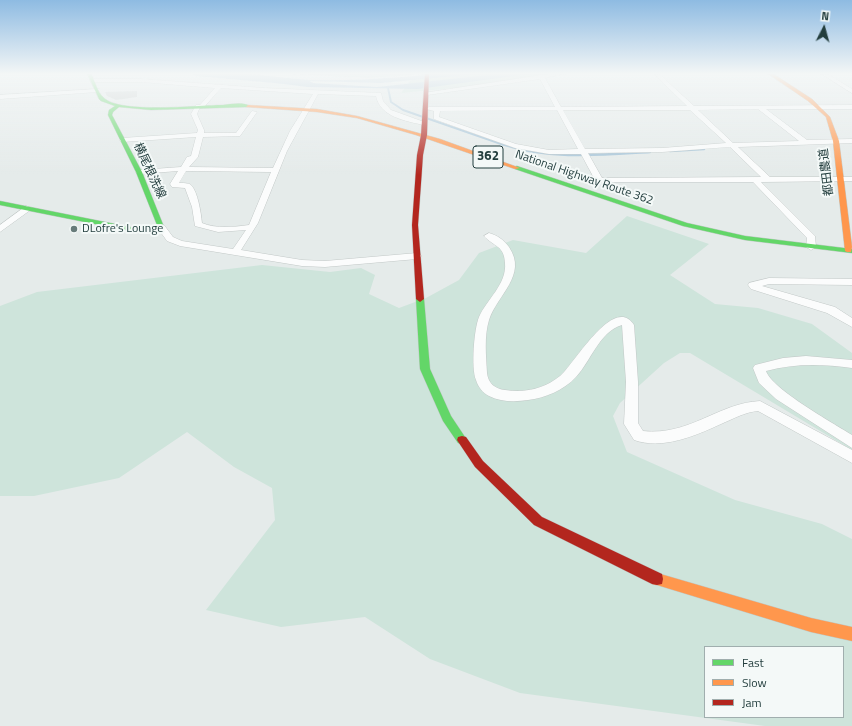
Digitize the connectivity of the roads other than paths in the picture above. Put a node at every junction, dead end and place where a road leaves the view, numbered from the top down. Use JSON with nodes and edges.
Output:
{"nodes":[{"id":1,"x":117,"y":107,"type":"edge"},
{"id":2,"x":133,"y":107,"type":"edge"},
{"id":3,"x":178,"y":107,"type":"edge"},
{"id":4,"x":199,"y":107,"type":"edge"},
{"id":5,"x":263,"y":107,"type":"edge"},
{"id":6,"x":307,"y":107,"type":"edge"},
{"id":7,"x":383,"y":107,"type":"edge"},
{"id":8,"x":426,"y":107,"type":"edge"},
{"id":9,"x":759,"y":107,"type":"junction"},
{"id":10,"x":819,"y":107,"type":"junction"},
{"id":11,"x":852,"y":107,"type":"edge"},
{"id":12,"x":693,"y":108,"type":"junction"},
{"id":13,"x":437,"y":109,"type":"junction"},
{"id":14,"x":559,"y":109,"type":"junction"},
{"id":15,"x":305,"y":110,"type":"junction"},
{"id":16,"x":254,"y":112,"type":"dead end"},
{"id":17,"x":425,"y":117,"type":"junction"},
{"id":18,"x":200,"y":135,"type":"junction"},
{"id":19,"x":424,"y":135,"type":"junction"},
{"id":20,"x":122,"y":140,"type":"junction"},
{"id":21,"x":836,"y":141,"type":"junction"},
{"id":22,"x":852,"y":141,"type":"edge"},
{"id":23,"x":804,"y":142,"type":"junction"},
{"id":24,"x":733,"y":146,"type":"junction"},
{"id":25,"x":584,"y":153,"type":"junction"},
{"id":26,"x":182,"y":169,"type":"junction"},
{"id":27,"x":275,"y":170,"type":"junction"},
{"id":28,"x":138,"y":172,"type":"junction"},
{"id":29,"x":840,"y":178,"type":"junction"},
{"id":30,"x":758,"y":179,"type":"junction"},
{"id":31,"x":768,"y":179,"type":"junction"},
{"id":32,"x":852,"y":179,"type":"edge"},
{"id":33,"x":0,"y":203,"type":"edge"},
{"id":34,"x":26,"y":209,"type":"junction"},
{"id":35,"x":161,"y":227,"type":"junction"},
{"id":36,"x":252,"y":227,"type":"junction"},
{"id":37,"x":0,"y":229,"type":"edge"},
{"id":38,"x":489,"y":236,"type":"dead end"},
{"id":39,"x":811,"y":247,"type":"junction"},
{"id":40,"x":235,"y":252,"type":"junction"},
{"id":41,"x":851,"y":253,"type":"edge"},
{"id":42,"x":417,"y":256,"type":"junction"},
{"id":43,"x":852,"y":282,"type":"edge"},
{"id":44,"x":852,"y":323,"type":"edge"},
{"id":45,"x":852,"y":364,"type":"edge"},
{"id":46,"x":852,"y":442,"type":"edge"},
{"id":47,"x":852,"y":457,"type":"edge"},
{"id":48,"x":852,"y":634,"type":"edge"}],
"edges":[{"from":1,"to":20,"type":"main road","name":"横尾根洗線"},
{"from":2,"to":3,"type":"main road","name":"National Highway Route 362","number":"362"},
{"from":4,"to":18,"type":"street"},
{"from":5,"to":15,"type":"main road","name":"National Highway Route 362","number":"362"},
{"from":6,"to":15,"type":"street"},
{"from":7,"to":17,"type":"street"},
{"from":8,"to":17,"type":"main road"},
{"from":9,"to":10,"type":"street"},
{"from":9,"to":12,"type":"street"},
{"from":9,"to":23,"type":"street"},
{"from":10,"to":11,"type":"street"},
{"from":10,"to":21,"type":"main road","name":"都田農道"},
{"from":12,"to":14,"type":"street"},
{"from":12,"to":24,"type":"street"},
{"from":13,"to":14,"type":"street"},
{"from":13,"to":17,"type":"street"},
{"from":13,"to":25,"type":"street"},
{"from":14,"to":25,"type":"street"},
{"from":15,"to":19,"type":"main road","name":"National Highway Route 362","number":"362"},
{"from":15,"to":27,"type":"street"},
{"from":16,"to":18,"type":"street"},
{"from":17,"to":19,"type":"main road"},
{"from":18,"to":20,"type":"street"},
{"from":18,"to":26,"type":"street"},
{"from":19,"to":39,"type":"main road","name":"National Highway Route 362","number":"362"},
{"from":19,"to":42,"type":"main road"},
{"from":20,"to":28,"type":"main road","name":"横尾根洗線"},
{"from":21,"to":22,"type":"street"},
{"from":21,"to":23,"type":"street"},
{"from":21,"to":29,"type":"main road","name":"都田農道"},
{"from":23,"to":24,"type":"street"},
{"from":24,"to":25,"type":"street"},
{"from":24,"to":31,"type":"street"},
{"from":25,"to":30,"type":"street"},
{"from":26,"to":27,"type":"street"},
{"from":26,"to":28,"type":"street"},
{"from":26,"to":36,"type":"street"},
{"from":27,"to":36,"type":"street"},
{"from":28,"to":35,"type":"main road","name":"横尾根洗線"},
{"from":29,"to":31,"type":"street"},
{"from":29,"to":32,"type":"street"},
{"from":29,"to":41,"type":"main road","name":"都田農道"},
{"from":30,"to":31,"type":"street"},
{"from":30,"to":39,"type":"street"},
{"from":33,"to":34,"type":"main road"},
{"from":34,"to":35,"type":"main road"},
{"from":34,"to":37,"type":"street"},
{"from":35,"to":40,"type":"street"},
{"from":36,"to":40,"type":"street"},
{"from":38,"to":47,"type":"street"},
{"from":39,"to":41,"type":"main road","name":"National Highway Route 362","number":"362"},
{"from":40,"to":42,"type":"street"},
{"from":42,"to":48,"type":"main road"},
{"from":43,"to":44,"type":"street"},
{"from":45,"to":46,"type":"street"}]}
